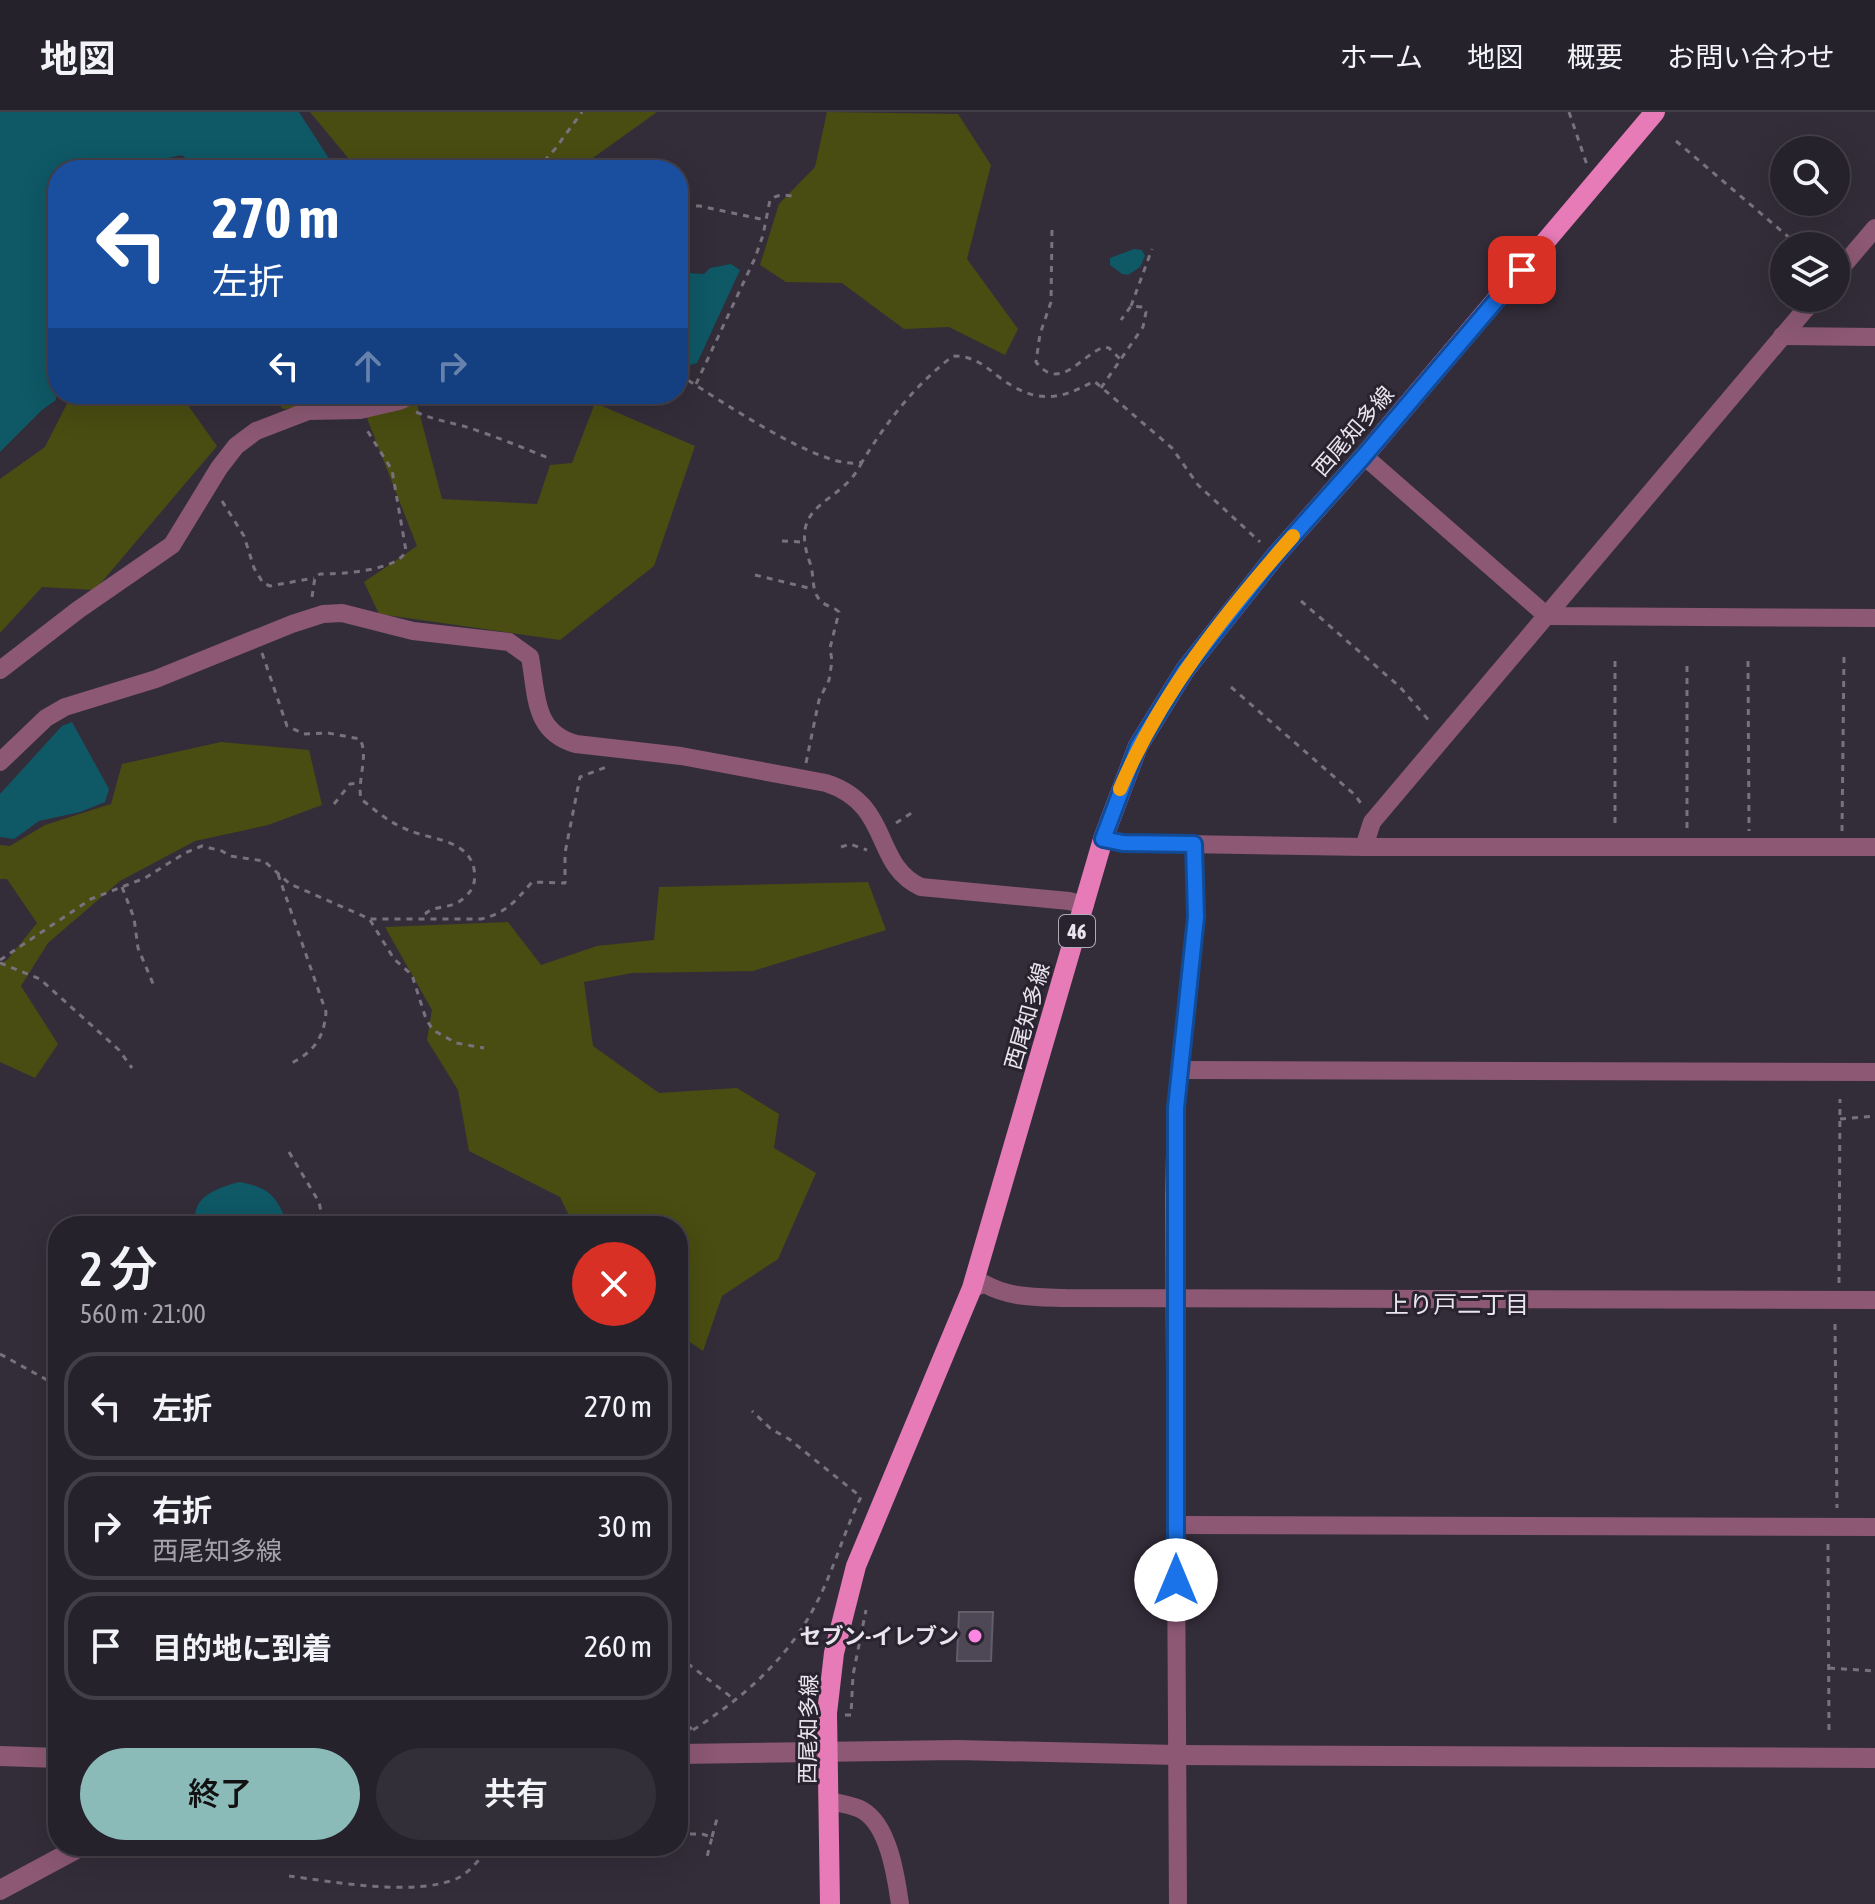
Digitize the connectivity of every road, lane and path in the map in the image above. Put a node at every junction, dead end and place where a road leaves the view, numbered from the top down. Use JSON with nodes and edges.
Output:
{"nodes":[{"id":1,"x":582,"y":112,"type":"edge"},
{"id":2,"x":1569,"y":112,"type":"edge"},
{"id":3,"x":1655,"y":112,"type":"edge"},
{"id":4,"x":1676,"y":141,"type":"dead end"},
{"id":5,"x":545,"y":160,"type":"edge"},
{"id":6,"x":1601,"y":178,"type":"junction"},
{"id":7,"x":797,"y":197,"type":"dead end"},
{"id":8,"x":688,"y":206,"type":"edge"},
{"id":9,"x":765,"y":220,"type":"junction"},
{"id":10,"x":1875,"y":228,"type":"edge"},
{"id":11,"x":1052,"y":230,"type":"dead end"},
{"id":12,"x":1783,"y":232,"type":"edge"},
{"id":13,"x":1152,"y":249,"type":"dead end"},
{"id":14,"x":1850,"y":257,"type":"edge"},
{"id":15,"x":1131,"y":306,"type":"junction"},
{"id":16,"x":1803,"y":312,"type":"edge"},
{"id":17,"x":1121,"y":320,"type":"dead end"},
{"id":18,"x":1782,"y":336,"type":"junction"},
{"id":19,"x":1875,"y":337,"type":"edge"},
{"id":20,"x":1121,"y":360,"type":"junction"},
{"id":21,"x":688,"y":380,"type":"edge"},
{"id":22,"x":696,"y":385,"type":"junction"},
{"id":23,"x":1101,"y":388,"type":"junction"},
{"id":24,"x":383,"y":404,"type":"edge"},
{"id":25,"x":405,"y":404,"type":"edge"},
{"id":26,"x":360,"y":410,"type":"junction"},
{"id":27,"x":1364,"y":456,"type":"junction"},
{"id":28,"x":551,"y":459,"type":"dead end"},
{"id":29,"x":862,"y":462,"type":"junction"},
{"id":30,"x":222,"y":501,"type":"dead end"},
{"id":31,"x":782,"y":541,"type":"dead end"},
{"id":32,"x":802,"y":542,"type":"junction"},
{"id":33,"x":1276,"y":555,"type":"junction"},
{"id":34,"x":755,"y":575,"type":"dead end"},
{"id":35,"x":315,"y":577,"type":"junction"},
{"id":36,"x":814,"y":589,"type":"junction"},
{"id":37,"x":1301,"y":601,"type":"dead end"},
{"id":38,"x":316,"y":616,"type":"junction"},
{"id":39,"x":1547,"y":616,"type":"junction"},
{"id":40,"x":1875,"y":618,"type":"edge"},
{"id":41,"x":257,"y":638,"type":"junction"},
{"id":42,"x":1844,"y":655,"type":"dead end"},
{"id":43,"x":1615,"y":661,"type":"dead end"},
{"id":44,"x":1748,"y":661,"type":"dead end"},
{"id":45,"x":1687,"y":666,"type":"dead end"},
{"id":46,"x":0,"y":670,"type":"edge"},
{"id":47,"x":1231,"y":687,"type":"dead end"},
{"id":48,"x":1444,"y":738,"type":"junction"},
{"id":49,"x":618,"y":749,"type":"junction"},
{"id":50,"x":0,"y":762,"type":"edge"},
{"id":51,"x":805,"y":779,"type":"junction"},
{"id":52,"x":359,"y":783,"type":"junction"},
{"id":53,"x":334,"y":804,"type":"dead end"},
{"id":54,"x":916,"y":810,"type":"dead end"},
{"id":55,"x":1375,"y":819,"type":"junction"},
{"id":56,"x":880,"y":833,"type":"junction"},
{"id":57,"x":1103,"y":839,"type":"junction"},
{"id":58,"x":1194,"y":844,"type":"junction"},
{"id":59,"x":1364,"y":847,"type":"junction"},
{"id":60,"x":1615,"y":847,"type":"junction"},
{"id":61,"x":1687,"y":847,"type":"junction"},
{"id":62,"x":1749,"y":847,"type":"junction"},
{"id":63,"x":1842,"y":847,"type":"junction"},
{"id":64,"x":1875,"y":847,"type":"edge"},
{"id":65,"x":278,"y":873,"type":"junction"},
{"id":66,"x":122,"y":887,"type":"junction"},
{"id":67,"x":1085,"y":905,"type":"junction"},
{"id":68,"x":370,"y":919,"type":"junction"},
{"id":69,"x":428,"y":919,"type":"junction"},
{"id":70,"x":0,"y":962,"type":"edge"},
{"id":71,"x":154,"y":986,"type":"dead end"},
{"id":72,"x":484,"y":1048,"type":"dead end"},
{"id":73,"x":288,"y":1065,"type":"dead end"},
{"id":74,"x":132,"y":1068,"type":"dead end"},
{"id":75,"x":1179,"y":1070,"type":"junction"},
{"id":76,"x":1875,"y":1072,"type":"edge"},
{"id":77,"x":1840,"y":1099,"type":"dead end"},
{"id":78,"x":1875,"y":1116,"type":"edge"},
{"id":79,"x":1840,"y":1119,"type":"junction"},
{"id":80,"x":289,"y":1152,"type":"dead end"},
{"id":81,"x":322,"y":1216,"type":"edge"},
{"id":82,"x":972,"y":1288,"type":"junction"},
{"id":83,"x":1175,"y":1298,"type":"junction"},
{"id":84,"x":1839,"y":1300,"type":"junction"},
{"id":85,"x":1875,"y":1300,"type":"edge"},
{"id":86,"x":1835,"y":1324,"type":"dead end"},
{"id":87,"x":0,"y":1354,"type":"edge"},
{"id":88,"x":48,"y":1380,"type":"edge"},
{"id":89,"x":752,"y":1411,"type":"dead end"},
{"id":90,"x":1176,"y":1525,"type":"junction"},
{"id":91,"x":1833,"y":1527,"type":"junction"},
{"id":92,"x":1875,"y":1527,"type":"edge"},
{"id":93,"x":688,"y":1664,"type":"edge"},
{"id":94,"x":1829,"y":1668,"type":"junction"},
{"id":95,"x":1875,"y":1671,"type":"edge"},
{"id":96,"x":736,"y":1700,"type":"junction"},
{"id":97,"x":693,"y":1730,"type":"dead end"},
{"id":98,"x":1829,"y":1732,"type":"dead end"},
{"id":99,"x":828,"y":1753,"type":"junction"},
{"id":100,"x":688,"y":1754,"type":"edge"},
{"id":101,"x":1177,"y":1755,"type":"junction"},
{"id":102,"x":0,"y":1756,"type":"edge"},
{"id":103,"x":48,"y":1758,"type":"edge"},
{"id":104,"x":1875,"y":1758,"type":"edge"},
{"id":105,"x":831,"y":1801,"type":"junction"},
{"id":106,"x":718,"y":1815,"type":"dead end"},
{"id":107,"x":688,"y":1835,"type":"edge"},
{"id":108,"x":712,"y":1837,"type":"junction"},
{"id":109,"x":63,"y":1856,"type":"edge"},
{"id":110,"x":483,"y":1856,"type":"edge"},
{"id":111,"x":707,"y":1857,"type":"dead end"},
{"id":112,"x":289,"y":1876,"type":"dead end"},
{"id":113,"x":0,"y":1890,"type":"edge"},
{"id":114,"x":830,"y":1904,"type":"edge"},
{"id":115,"x":900,"y":1904,"type":"edge"},
{"id":116,"x":1178,"y":1904,"type":"edge"}],
"edges":[{"from":1,"to":5,"type":"path"},
{"from":2,"to":6,"type":"path"},
{"from":3,"to":6,"type":"main road","name":"西尾知多線","number":"46"},
{"from":4,"to":12,"type":"path"},
{"from":6,"to":27,"type":"main road","name":"西尾知多線","number":"46"},
{"from":7,"to":9,"type":"path"},
{"from":8,"to":9,"type":"path"},
{"from":9,"to":22,"type":"path"},
{"from":10,"to":14,"type":"street"},
{"from":11,"to":20,"type":"path"},
{"from":13,"to":15,"type":"path"},
{"from":15,"to":17,"type":"path"},
{"from":15,"to":20,"type":"path"},
{"from":16,"to":18,"type":"street"},
{"from":18,"to":19,"type":"street"},
{"from":18,"to":39,"type":"street"},
{"from":20,"to":23,"type":"path"},
{"from":21,"to":22,"type":"path"},
{"from":22,"to":29,"type":"path"},
{"from":23,"to":29,"type":"path"},
{"from":23,"to":33,"type":"path"},
{"from":24,"to":26,"type":"street"},
{"from":25,"to":28,"type":"path"},
{"from":26,"to":35,"type":"path"},
{"from":26,"to":46,"type":"street"},
{"from":27,"to":33,"type":"main road","name":"西尾知多線","number":"46"},
{"from":27,"to":39,"type":"street"},
{"from":29,"to":32,"type":"path"},
{"from":30,"to":35,"type":"path"},
{"from":31,"to":32,"type":"path"},
{"from":32,"to":36,"type":"path"},
{"from":33,"to":57,"type":"main road","name":"西尾知多線","number":"46"},
{"from":34,"to":36,"type":"path"},
{"from":35,"to":38,"type":"path"},
{"from":36,"to":51,"type":"path"},
{"from":37,"to":48,"type":"path"},
{"from":38,"to":41,"type":"street"},
{"from":38,"to":49,"type":"street"},
{"from":39,"to":40,"type":"street"},
{"from":39,"to":48,"type":"street"},
{"from":41,"to":50,"type":"street"},
{"from":41,"to":52,"type":"path"},
{"from":42,"to":63,"type":"path"},
{"from":43,"to":60,"type":"path"},
{"from":44,"to":62,"type":"path"},
{"from":45,"to":61,"type":"path"},
{"from":47,"to":55,"type":"path"},
{"from":48,"to":55,"type":"street"},
{"from":49,"to":51,"type":"street"},
{"from":49,"to":69,"type":"path"},
{"from":51,"to":56,"type":"street"},
{"from":52,"to":53,"type":"path"},
{"from":52,"to":69,"type":"path"},
{"from":54,"to":56,"type":"path"},
{"from":55,"to":59,"type":"street"},
{"from":56,"to":67,"type":"street"},
{"from":57,"to":58,"type":"street"},
{"from":57,"to":67,"type":"main road","name":"西尾知多線","number":"46"},
{"from":58,"to":59,"type":"street"},
{"from":58,"to":75,"type":"street"},
{"from":59,"to":60,"type":"street"},
{"from":60,"to":61,"type":"street"},
{"from":61,"to":62,"type":"street"},
{"from":62,"to":63,"type":"street"},
{"from":63,"to":64,"type":"street"},
{"from":65,"to":66,"type":"path"},
{"from":65,"to":68,"type":"path"},
{"from":65,"to":73,"type":"path"},
{"from":66,"to":70,"type":"path"},
{"from":66,"to":71,"type":"path"},
{"from":67,"to":82,"type":"main road","name":"西尾知多線","number":"46"},
{"from":68,"to":69,"type":"path"},
{"from":68,"to":72,"type":"path"},
{"from":70,"to":74,"type":"path"},
{"from":75,"to":76,"type":"street"},
{"from":75,"to":83,"type":"street"},
{"from":77,"to":79,"type":"path"},
{"from":78,"to":79,"type":"path"},
{"from":79,"to":84,"type":"path"},
{"from":80,"to":81,"type":"path"},
{"from":82,"to":83,"type":"street"},
{"from":82,"to":99,"type":"main road","name":"西尾知多線","number":"46"},
{"from":83,"to":84,"type":"street"},
{"from":83,"to":90,"type":"street"},
{"from":84,"to":85,"type":"street"},
{"from":86,"to":91,"type":"path"},
{"from":87,"to":88,"type":"path"},
{"from":89,"to":96,"type":"path"},
{"from":90,"to":91,"type":"street"},
{"from":90,"to":101,"type":"street"},
{"from":91,"to":92,"type":"street"},
{"from":91,"to":94,"type":"path"},
{"from":93,"to":96,"type":"path"},
{"from":94,"to":95,"type":"path"},
{"from":94,"to":98,"type":"path"},
{"from":96,"to":97,"type":"path"},
{"from":99,"to":100,"type":"street"},
{"from":99,"to":101,"type":"street"},
{"from":99,"to":105,"type":"main road","name":"西尾知多線","number":"46"},
{"from":101,"to":104,"type":"street"},
{"from":101,"to":116,"type":"street"},
{"from":102,"to":103,"type":"street"},
{"from":105,"to":114,"type":"main road","name":"西尾知多線","number":"46"},
{"from":105,"to":115,"type":"street"},
{"from":106,"to":108,"type":"path"},
{"from":107,"to":108,"type":"path"},
{"from":108,"to":111,"type":"path"},
{"from":109,"to":113,"type":"street"},
{"from":110,"to":112,"type":"path"}]}
